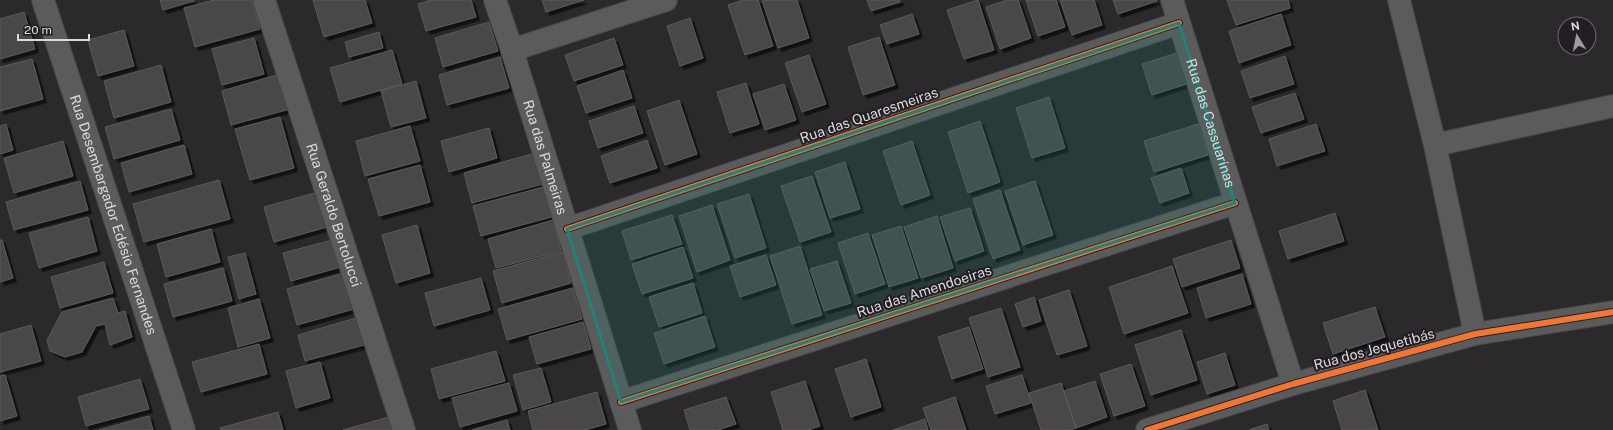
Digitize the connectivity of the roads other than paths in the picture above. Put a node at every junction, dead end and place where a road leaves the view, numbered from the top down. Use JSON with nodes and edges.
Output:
{"nodes":[{"id":1,"x":43,"y":0,"type":"edge"},
{"id":2,"x":264,"y":0,"type":"edge"},
{"id":3,"x":495,"y":0,"type":"edge"},
{"id":4,"x":666,"y":0,"type":"edge"},
{"id":5,"x":1172,"y":0,"type":"edge"},
{"id":6,"x":1399,"y":0,"type":"edge"},
{"id":7,"x":1179,"y":23,"type":"junction"},
{"id":8,"x":512,"y":50,"type":"junction"},
{"id":9,"x":1613,"y":106,"type":"edge"},
{"id":10,"x":1435,"y":145,"type":"junction"},
{"id":11,"x":1235,"y":203,"type":"junction"},
{"id":12,"x":567,"y":229,"type":"junction"},
{"id":13,"x":1613,"y":312,"type":"edge"},
{"id":14,"x":1475,"y":334,"type":"junction"},
{"id":15,"x":1293,"y":384,"type":"junction"},
{"id":16,"x":621,"y":402,"type":"junction"},
{"id":17,"x":184,"y":430,"type":"edge"},
{"id":18,"x":404,"y":430,"type":"edge"},
{"id":19,"x":630,"y":430,"type":"edge"},
{"id":20,"x":1147,"y":430,"type":"edge"}],
"edges":[{"from":1,"to":17,"type":"street","name":"Rua Desembargador Edésio Fernandes"},
{"from":2,"to":18,"type":"street","name":"Rua Geraldo Bertolucci"},
{"from":3,"to":8,"type":"street","name":"Rua das Palmeiras"},
{"from":4,"to":8,"type":"street"},
{"from":5,"to":7,"type":"street","name":"Rua das Cassuarínas"},
{"from":6,"to":10,"type":"street"},
{"from":7,"to":11,"type":"street","name":"Rua das Cassuarínas"},
{"from":7,"to":12,"type":"street","name":"Rua das Quaresmeiras"},
{"from":8,"to":12,"type":"street","name":"Rua das Palmeiras"},
{"from":9,"to":10,"type":"street"},
{"from":10,"to":14,"type":"street"},
{"from":11,"to":15,"type":"street","name":"Rua das Cassuarínas"},
{"from":11,"to":16,"type":"street","name":"Rua das Amendoeiras"},
{"from":12,"to":16,"type":"street","name":"Rua das Palmeiras"},
{"from":13,"to":14,"type":"street","name":"Rua dos Jequetibás"},
{"from":14,"to":15,"type":"street","name":"Rua dos Jequetibás"},
{"from":15,"to":20,"type":"street","name":"Rua dos Jequetibás"},
{"from":16,"to":19,"type":"street","name":"Rua das Palmeiras"}]}
